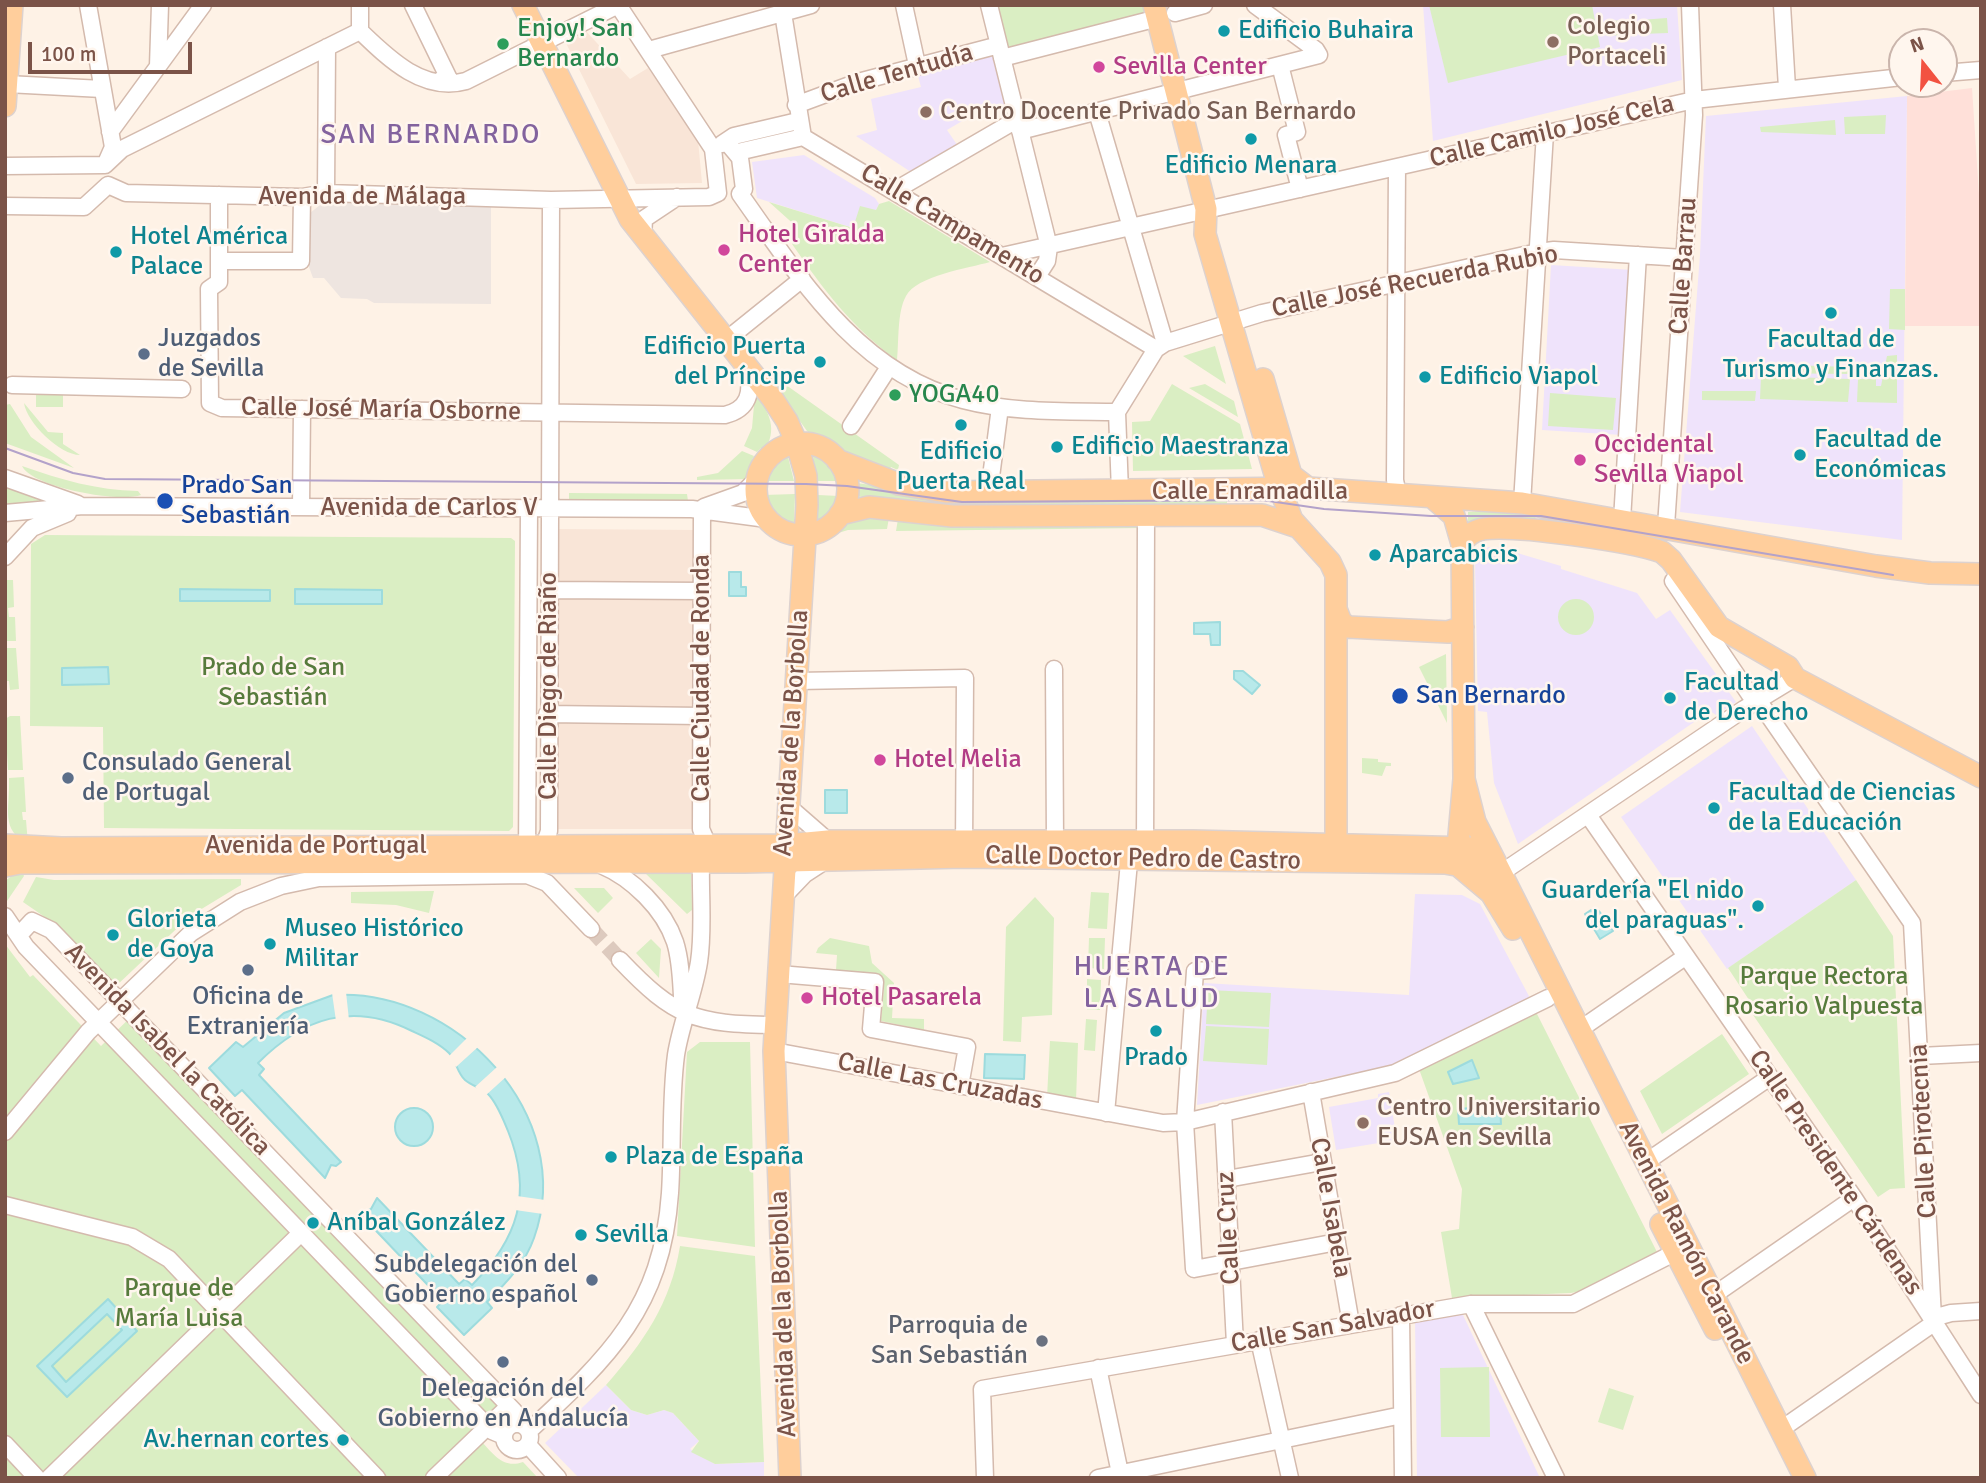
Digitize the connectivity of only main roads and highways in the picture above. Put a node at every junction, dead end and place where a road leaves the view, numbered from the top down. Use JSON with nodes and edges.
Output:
{"nodes":[{"id":1,"x":12,"y":5,"type":"edge"},
{"id":2,"x":523,"y":5,"type":"edge"},
{"id":3,"x":1162,"y":12,"type":"edge"},
{"id":4,"x":7,"y":84,"type":"edge"},
{"id":5,"x":5,"y":106,"type":"edge"},
{"id":6,"x":1238,"y":320,"type":"junction"},
{"id":7,"x":772,"y":398,"type":"junction"},
{"id":8,"x":797,"y":444,"type":"junction"},
{"id":9,"x":771,"y":456,"type":"junction"},
{"id":10,"x":837,"y":460,"type":"junction"},
{"id":11,"x":1279,"y":488,"type":"junction"},
{"id":12,"x":1308,"y":488,"type":"junction"},
{"id":13,"x":1432,"y":497,"type":"junction"},
{"id":14,"x":837,"y":518,"type":"junction"},
{"id":15,"x":769,"y":521,"type":"junction"},
{"id":16,"x":1298,"y":527,"type":"junction"},
{"id":17,"x":805,"y":535,"type":"junction"},
{"id":18,"x":1462,"y":544,"type":"junction"},
{"id":19,"x":803,"y":568,"type":"junction"},
{"id":20,"x":1981,"y":574,"type":"edge"},
{"id":21,"x":1336,"y":609,"type":"junction"},
{"id":22,"x":1463,"y":627,"type":"junction"},
{"id":23,"x":1981,"y":777,"type":"edge"},
{"id":24,"x":1464,"y":779,"type":"junction"},
{"id":25,"x":5,"y":845,"type":"edge"},
{"id":26,"x":964,"y":850,"type":"junction"},
{"id":27,"x":1138,"y":850,"type":"junction"},
{"id":28,"x":704,"y":853,"type":"junction"},
{"id":29,"x":784,"y":853,"type":"junction"},
{"id":30,"x":1336,"y":853,"type":"junction"},
{"id":31,"x":537,"y":858,"type":"junction"},
{"id":32,"x":1454,"y":858,"type":"junction"},
{"id":33,"x":5,"y":866,"type":"edge"},
{"id":34,"x":1500,"y":873,"type":"junction"},
{"id":35,"x":790,"y":1478,"type":"edge"},
{"id":36,"x":1791,"y":1478,"type":"edge"},
{"id":37,"x":1805,"y":1478,"type":"edge"}],
"edges":[{"from":1,"to":4,"type":"main road"},
{"from":2,"to":7,"type":"main road","name":"Avenida de la Borbolla"},
{"from":3,"to":6,"type":"main road"},
{"from":4,"to":5,"type":"main road"},
{"from":6,"to":11,"type":"main road"},
{"from":6,"to":12,"type":"main road"},
{"from":7,"to":8,"type":"main road","name":"Avenida de la Borbolla"},
{"from":7,"to":9,"type":"main road"},
{"from":8,"to":9,"type":"main road"},
{"from":8,"to":10,"type":"main road","name":"Calle Enramadilla"},
{"from":8,"to":17,"type":"main road","name":"Avenida de la Borbolla"},
{"from":9,"to":15,"type":"main road"},
{"from":10,"to":11,"type":"main road","name":"Calle Enramadilla"},
{"from":10,"to":14,"type":"main road"},
{"from":11,"to":12,"type":"main road","name":"Calle Enramadilla"},
{"from":11,"to":16,"type":"main road"},
{"from":12,"to":13,"type":"main road","name":"Calle Enramadilla"},
{"from":13,"to":18,"type":"main road"},
{"from":13,"to":20,"type":"main road","name":"Calle Enramadilla"},
{"from":14,"to":16,"type":"main road","name":"Calle Enramadilla"},
{"from":14,"to":17,"type":"main road","name":"Calle Enramadilla"},
{"from":14,"to":19,"type":"main road"},
{"from":15,"to":17,"type":"main road"},
{"from":15,"to":19,"type":"main road"},
{"from":16,"to":21,"type":"main road"},
{"from":17,"to":19,"type":"main road","name":"Avenida de la Borbolla"},
{"from":18,"to":22,"type":"main road","name":"Avenida Ramón Carande"},
{"from":18,"to":23,"type":"main road"},
{"from":19,"to":29,"type":"main road","name":"Avenida de la Borbolla"},
{"from":21,"to":22,"type":"main road"},
{"from":21,"to":30,"type":"main road"},
{"from":22,"to":24,"type":"main road","name":"Avenida Ramón Carande"},
{"from":24,"to":32,"type":"main road","name":"Avenida Ramón Carande"},
{"from":24,"to":34,"type":"main road","name":"Avenida Ramón Carande"},
{"from":25,"to":31,"type":"main road","name":"Avenida de Portugal"},
{"from":26,"to":27,"type":"main road","name":"Calle Doctor Pedro de Castro"},
{"from":26,"to":27,"type":"main road","name":"Calle Doctor Pedro de Castro"},
{"from":26,"to":29,"type":"main road","name":"Calle Doctor Pedro de Castro"},
{"from":27,"to":30,"type":"main road","name":"Calle Doctor Pedro de Castro"},
{"from":28,"to":29,"type":"main road","name":"Avenida de Portugal"},
{"from":28,"to":29,"type":"main road","name":"Avenida de Portugal"},
{"from":28,"to":31,"type":"main road","name":"Avenida de Portugal"},
{"from":28,"to":31,"type":"main road","name":"Avenida de Portugal"},
{"from":29,"to":35,"type":"main road","name":"Avenida de la Borbolla"},
{"from":30,"to":32,"type":"main road","name":"Calle Doctor Pedro de Castro"},
{"from":31,"to":33,"type":"main road","name":"Avenida de Portugal"},
{"from":32,"to":34,"type":"main road"},
{"from":32,"to":36,"type":"main road","name":"Avenida Ramón Carande"},
{"from":34,"to":37,"type":"main road","name":"Avenida Ramón Carande"}]}
